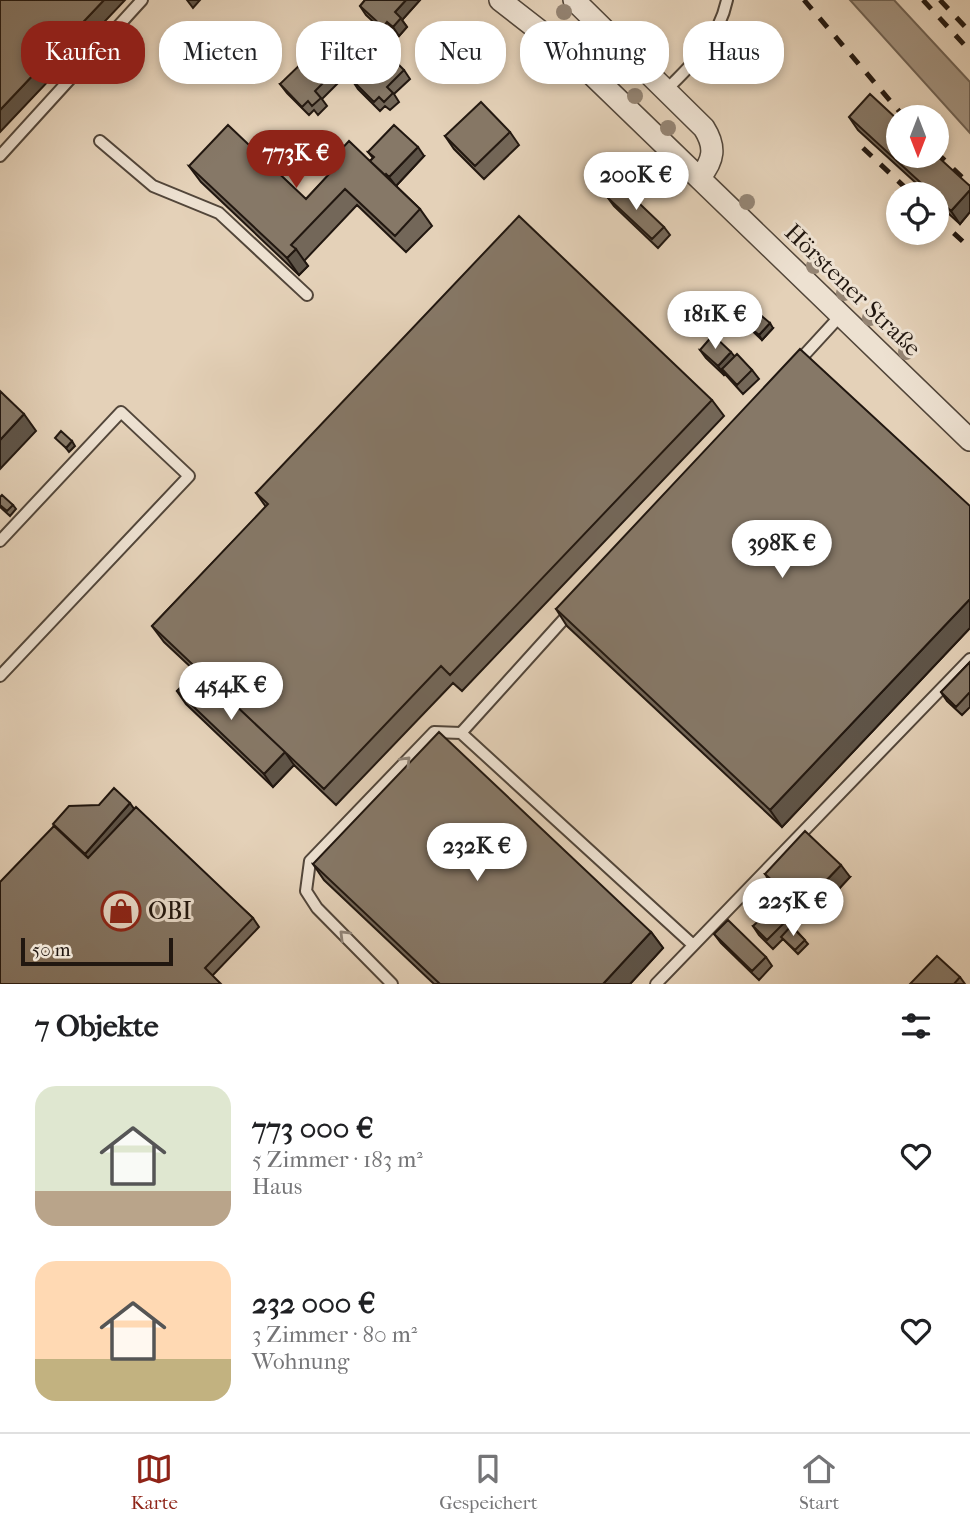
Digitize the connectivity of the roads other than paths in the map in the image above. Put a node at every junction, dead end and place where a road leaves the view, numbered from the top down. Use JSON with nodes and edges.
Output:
{"nodes":[{"id":1,"x":142,"y":0,"type":"edge"},
{"id":2,"x":500,"y":0,"type":"edge"},
{"id":3,"x":574,"y":0,"type":"edge"},
{"id":4,"x":727,"y":0,"type":"edge"},
{"id":5,"x":666,"y":90,"type":"junction"},
{"id":6,"x":100,"y":141,"type":"dead end"},
{"id":7,"x":0,"y":156,"type":"edge"},
{"id":8,"x":699,"y":177,"type":"junction"},
{"id":9,"x":307,"y":295,"type":"dead end"},
{"id":10,"x":841,"y":315,"type":"junction"},
{"id":11,"x":790,"y":371,"type":"edge"},
{"id":12,"x":970,"y":440,"type":"edge"},
{"id":13,"x":0,"y":541,"type":"edge"},
{"id":14,"x":583,"y":599,"type":"edge"},
{"id":15,"x":970,"y":659,"type":"edge"},
{"id":16,"x":0,"y":676,"type":"edge"},
{"id":17,"x":461,"y":733,"type":"junction"},
{"id":18,"x":692,"y":944,"type":"junction"},
{"id":19,"x":391,"y":984,"type":"edge"},
{"id":20,"x":656,"y":984,"type":"edge"}],
"edges":[{"from":1,"to":7,"type":"lane"},
{"from":2,"to":8,"type":"street","name":"Hörstener Straße"},
{"from":3,"to":5,"type":"street"},
{"from":4,"to":5,"type":"lane"},
{"from":5,"to":8,"type":"street"},
{"from":6,"to":9,"type":"lane"},
{"from":8,"to":10,"type":"street","name":"Hörstener Straße"},
{"from":10,"to":11,"type":"lane"},
{"from":10,"to":12,"type":"street","name":"Hörstener Straße"},
{"from":13,"to":16,"type":"lane"},
{"from":14,"to":17,"type":"lane"},
{"from":15,"to":18,"type":"lane"},
{"from":17,"to":18,"type":"lane"},
{"from":19,"to":17,"type":"lane","one_way":true},
{"from":18,"to":20,"type":"lane"}]}
